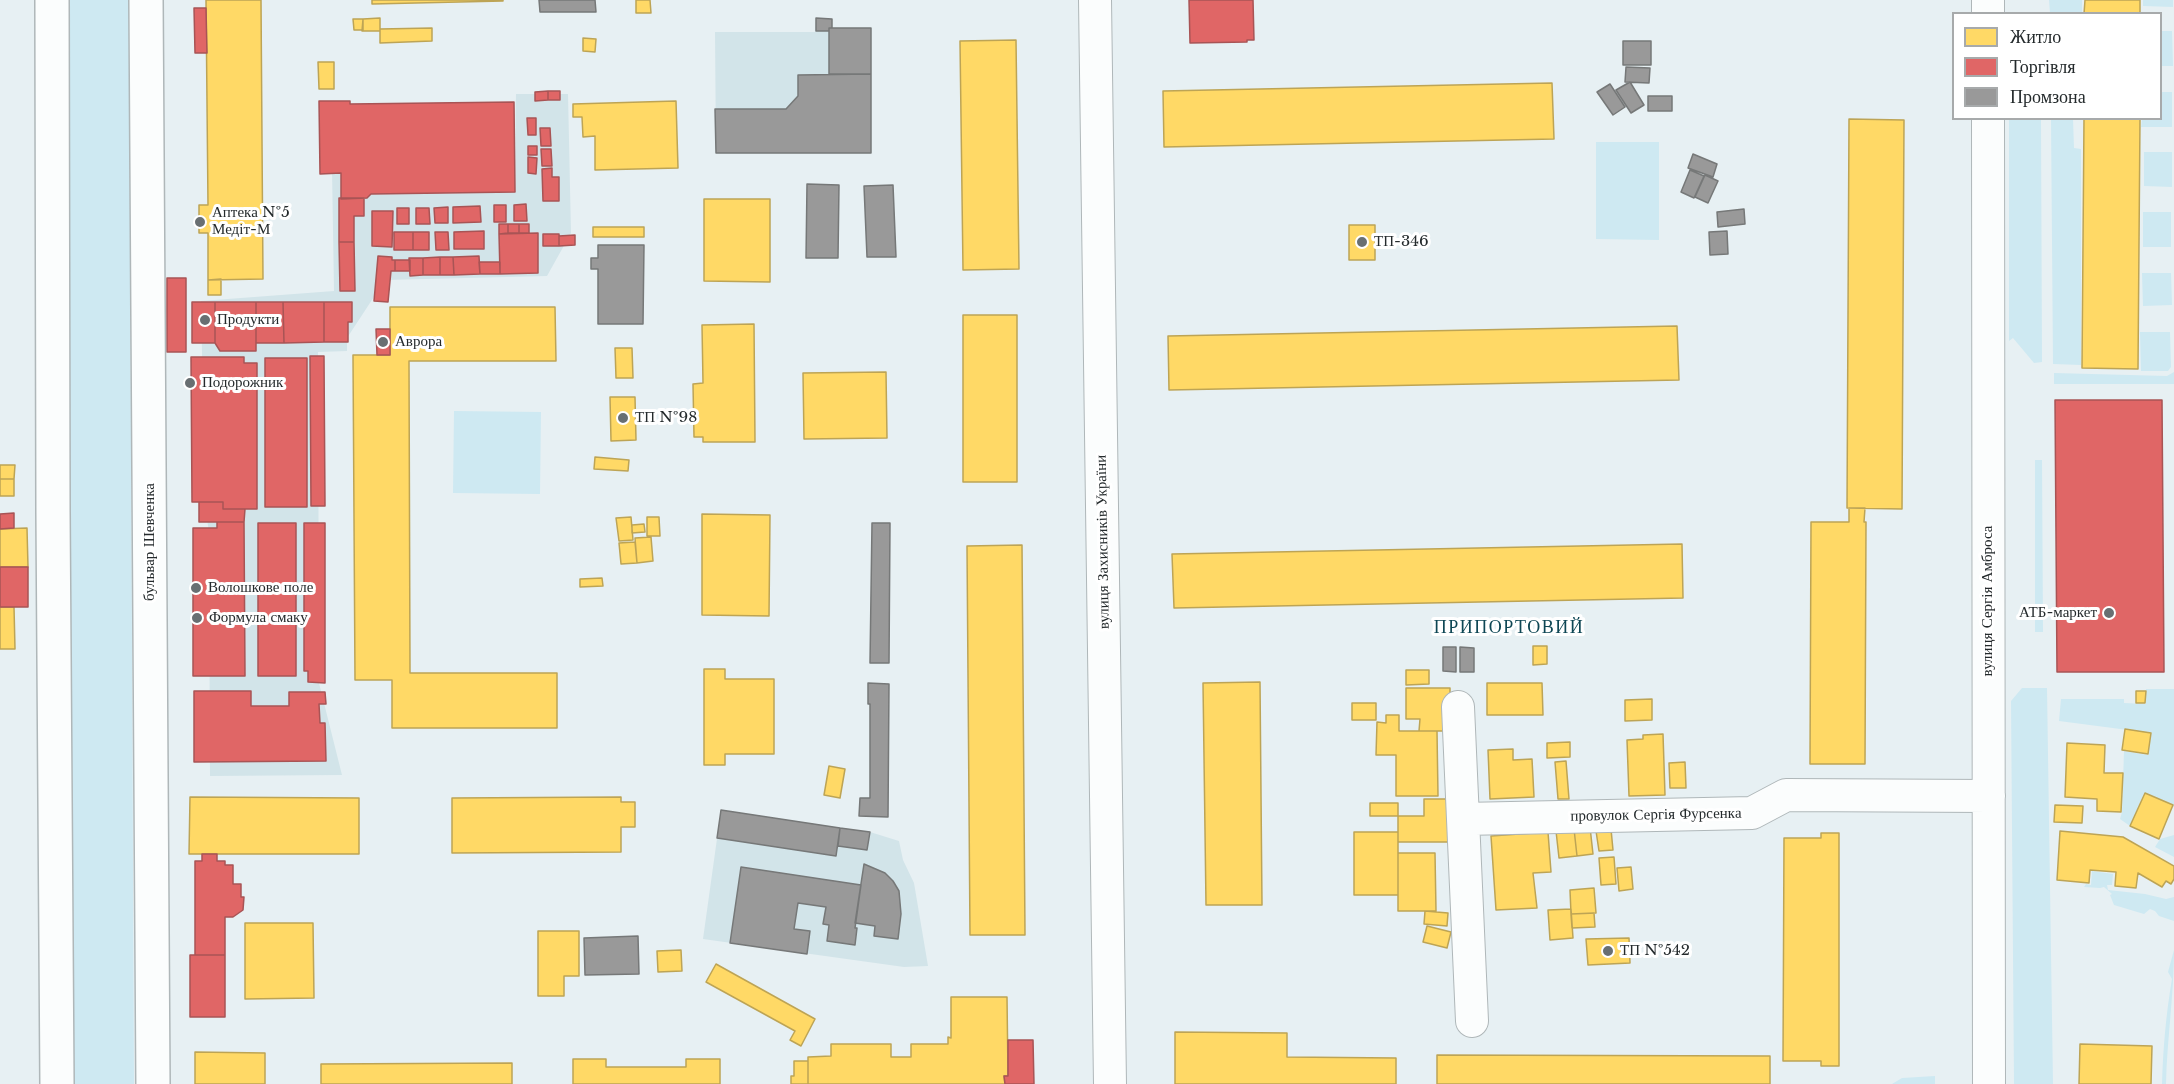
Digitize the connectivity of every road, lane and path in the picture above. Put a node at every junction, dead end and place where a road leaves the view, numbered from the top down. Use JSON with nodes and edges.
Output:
{"nodes":[{"id":1,"x":52,"y":0,"type":"edge"},
{"id":2,"x":146,"y":0,"type":"edge"},
{"id":3,"x":1095,"y":0,"type":"edge"},
{"id":4,"x":1988,"y":120,"type":"edge"},
{"id":5,"x":1458,"y":707,"type":"dead end"},
{"id":6,"x":1989,"y":796,"type":"junction"},
{"id":7,"x":1463,"y":819,"type":"junction"},
{"id":8,"x":1472,"y":1021,"type":"dead end"},
{"id":9,"x":57,"y":1084,"type":"edge"},
{"id":10,"x":153,"y":1084,"type":"edge"},
{"id":11,"x":1110,"y":1084,"type":"edge"},
{"id":12,"x":1989,"y":1084,"type":"edge"}],
"edges":[{"from":1,"to":9,"type":"main road"},
{"from":2,"to":10,"type":"main road","name":"бульвар Шевченка"},
{"from":3,"to":11,"type":"street","name":"вулиця Захисників України"},
{"from":4,"to":6,"type":"street","name":"вулиця Сергія Амброса"},
{"from":5,"to":7,"type":"street"},
{"from":6,"to":7,"type":"street","name":"провулок Сергія Фурсенка"},
{"from":6,"to":12,"type":"street","name":"вулиця Сергія Амброса"},
{"from":7,"to":8,"type":"street"}]}
